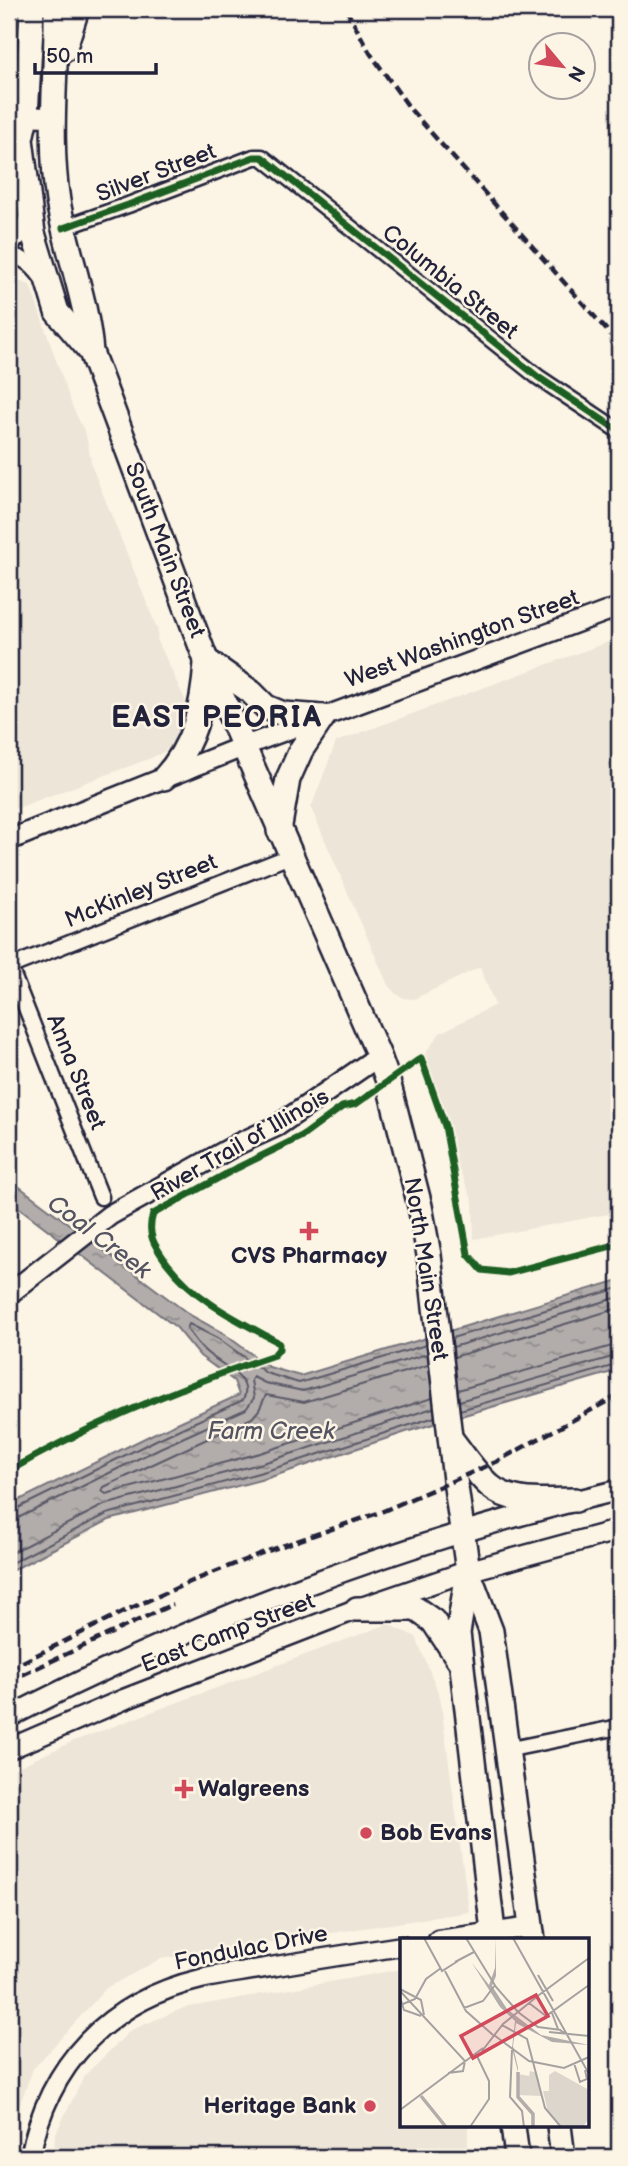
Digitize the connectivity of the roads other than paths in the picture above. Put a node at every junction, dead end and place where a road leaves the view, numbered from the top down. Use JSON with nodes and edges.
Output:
{"nodes":[{"id":1,"x":32,"y":9,"type":"edge"},
{"id":2,"x":56,"y":9,"type":"edge"},
{"id":3,"x":76,"y":9,"type":"edge"},
{"id":4,"x":55,"y":80,"type":"junction"},
{"id":5,"x":18,"y":116,"type":"edge"},
{"id":6,"x":52,"y":117,"type":"junction"},
{"id":7,"x":262,"y":157,"type":"joint"},
{"id":8,"x":27,"y":196,"type":"junction"},
{"id":9,"x":63,"y":228,"type":"junction"},
{"id":10,"x":9,"y":247,"type":"edge"},
{"id":11,"x":9,"y":256,"type":"edge"},
{"id":12,"x":49,"y":289,"type":"junction"},
{"id":13,"x":91,"y":352,"type":"junction"},
{"id":14,"x":619,"y":431,"type":"edge"},
{"id":15,"x":619,"y":607,"type":"edge"},
{"id":16,"x":206,"y":660,"type":"junction"},
{"id":17,"x":323,"y":717,"type":"junction"},
{"id":18,"x":242,"y":747,"type":"junction"},
{"id":19,"x":164,"y":778,"type":"junction"},
{"id":20,"x":279,"y":831,"type":"junction"},
{"id":21,"x":9,"y":840,"type":"edge"},
{"id":22,"x":290,"y":856,"type":"junction"},
{"id":23,"x":9,"y":966,"type":"edge"},
{"id":24,"x":379,"y":1056,"type":"junction"},
{"id":25,"x":102,"y":1197,"type":"dead end"},
{"id":26,"x":9,"y":1294,"type":"edge"},
{"id":27,"x":451,"y":1439,"type":"junction"},
{"id":28,"x":619,"y":1490,"type":"edge"},
{"id":29,"x":575,"y":1500,"type":"junction"},
{"id":30,"x":619,"y":1530,"type":"edge"},
{"id":31,"x":463,"y":1532,"type":"junction"},
{"id":32,"x":468,"y":1571,"type":"junction"},
{"id":33,"x":357,"y":1609,"type":"junction"},
{"id":34,"x":462,"y":1664,"type":"junction"},
{"id":35,"x":9,"y":1717,"type":"edge"},
{"id":36,"x":619,"y":1727,"type":"edge"},
{"id":37,"x":9,"y":1749,"type":"edge"},
{"id":38,"x":506,"y":1750,"type":"junction"},
{"id":39,"x":532,"y":1934,"type":"edge"},
{"id":40,"x":494,"y":1936,"type":"edge"},
{"id":41,"x":466,"y":1938,"type":"edge"},
{"id":42,"x":400,"y":1946,"type":"edge"},
{"id":43,"x":513,"y":2128,"type":"edge"},
{"id":44,"x":559,"y":2128,"type":"edge"},
{"id":45,"x":30,"y":2157,"type":"edge"},
{"id":46,"x":517,"y":2157,"type":"edge"},
{"id":47,"x":563,"y":2157,"type":"edge"}],
"edges":[{"from":1,"to":5,"type":"main road","name":"South Main Street"},
{"from":2,"to":4,"type":"main road","name":"South Main Street"},
{"from":3,"to":4,"type":"main road"},
{"from":4,"to":6,"type":"main road","name":"South Main Street"},
{"from":5,"to":6,"type":"street"},
{"from":5,"to":8,"type":"main road","name":"South Main Street"},
{"from":6,"to":9,"type":"main road","name":"South Main Street"},
{"from":7,"to":9,"type":"street","name":"Silver Street"},
{"from":7,"to":14,"type":"street","name":"Columbia Street"},
{"from":8,"to":10,"type":"street"},
{"from":8,"to":12,"type":"main road","name":"South Main Street"},
{"from":9,"to":13,"type":"main road","name":"South Main Street"},
{"from":11,"to":12,"type":"street"},
{"from":12,"to":13,"type":"main road","name":"South Main Street"},
{"from":13,"to":16,"type":"main road","name":"South Main Street"},
{"from":15,"to":17,"type":"street","name":"West Washington Street"},
{"from":16,"to":17,"type":"main road"},
{"from":16,"to":18,"type":"main road","name":"South Main Street"},
{"from":16,"to":19,"type":"main road"},
{"from":17,"to":18,"type":"street","name":"West Washington Street"},
{"from":17,"to":20,"type":"main road"},
{"from":18,"to":19,"type":"main road"},
{"from":18,"to":20,"type":"main road","name":"North Main Street"},
{"from":19,"to":21,"type":"main road"},
{"from":20,"to":22,"type":"main road","name":"North Main Street"},
{"from":22,"to":23,"type":"street","name":"McKinley Street"},
{"from":22,"to":24,"type":"main road","name":"North Main Street"},
{"from":23,"to":25,"type":"street","name":"Anna Street"},
{"from":24,"to":26,"type":"main road"},
{"from":24,"to":27,"type":"main road","name":"North Main Street"},
{"from":27,"to":29,"type":"main road"},
{"from":27,"to":31,"type":"main road","name":"North Main Street"},
{"from":28,"to":29,"type":"main road","name":"East Camp Street"},
{"from":29,"to":31,"type":"main road","name":"East Camp Street"},
{"from":30,"to":32,"type":"main road","name":"East Camp Street"},
{"from":31,"to":32,"type":"main road","name":"North Main Street"},
{"from":31,"to":35,"type":"main road","name":"East Camp Street"},
{"from":32,"to":33,"type":"main road","name":"East Camp Street"},
{"from":32,"to":34,"type":"main road","name":"North Main Street"},
{"from":32,"to":38,"type":"main road","name":"North Main Street"},
{"from":33,"to":34,"type":"main road"},
{"from":33,"to":37,"type":"main road","name":"East Camp Street"},
{"from":34,"to":40,"type":"main road","name":"North Main Street"},
{"from":36,"to":38,"type":"street"},
{"from":38,"to":39,"type":"main road","name":"North Main Street"},
{"from":39,"to":40,"type":"street"},
{"from":40,"to":41,"type":"street"},
{"from":42,"to":45,"type":"street","name":"Fondulac Drive"},
{"from":43,"to":46,"type":"main road"},
{"from":44,"to":47,"type":"main road"}]}
